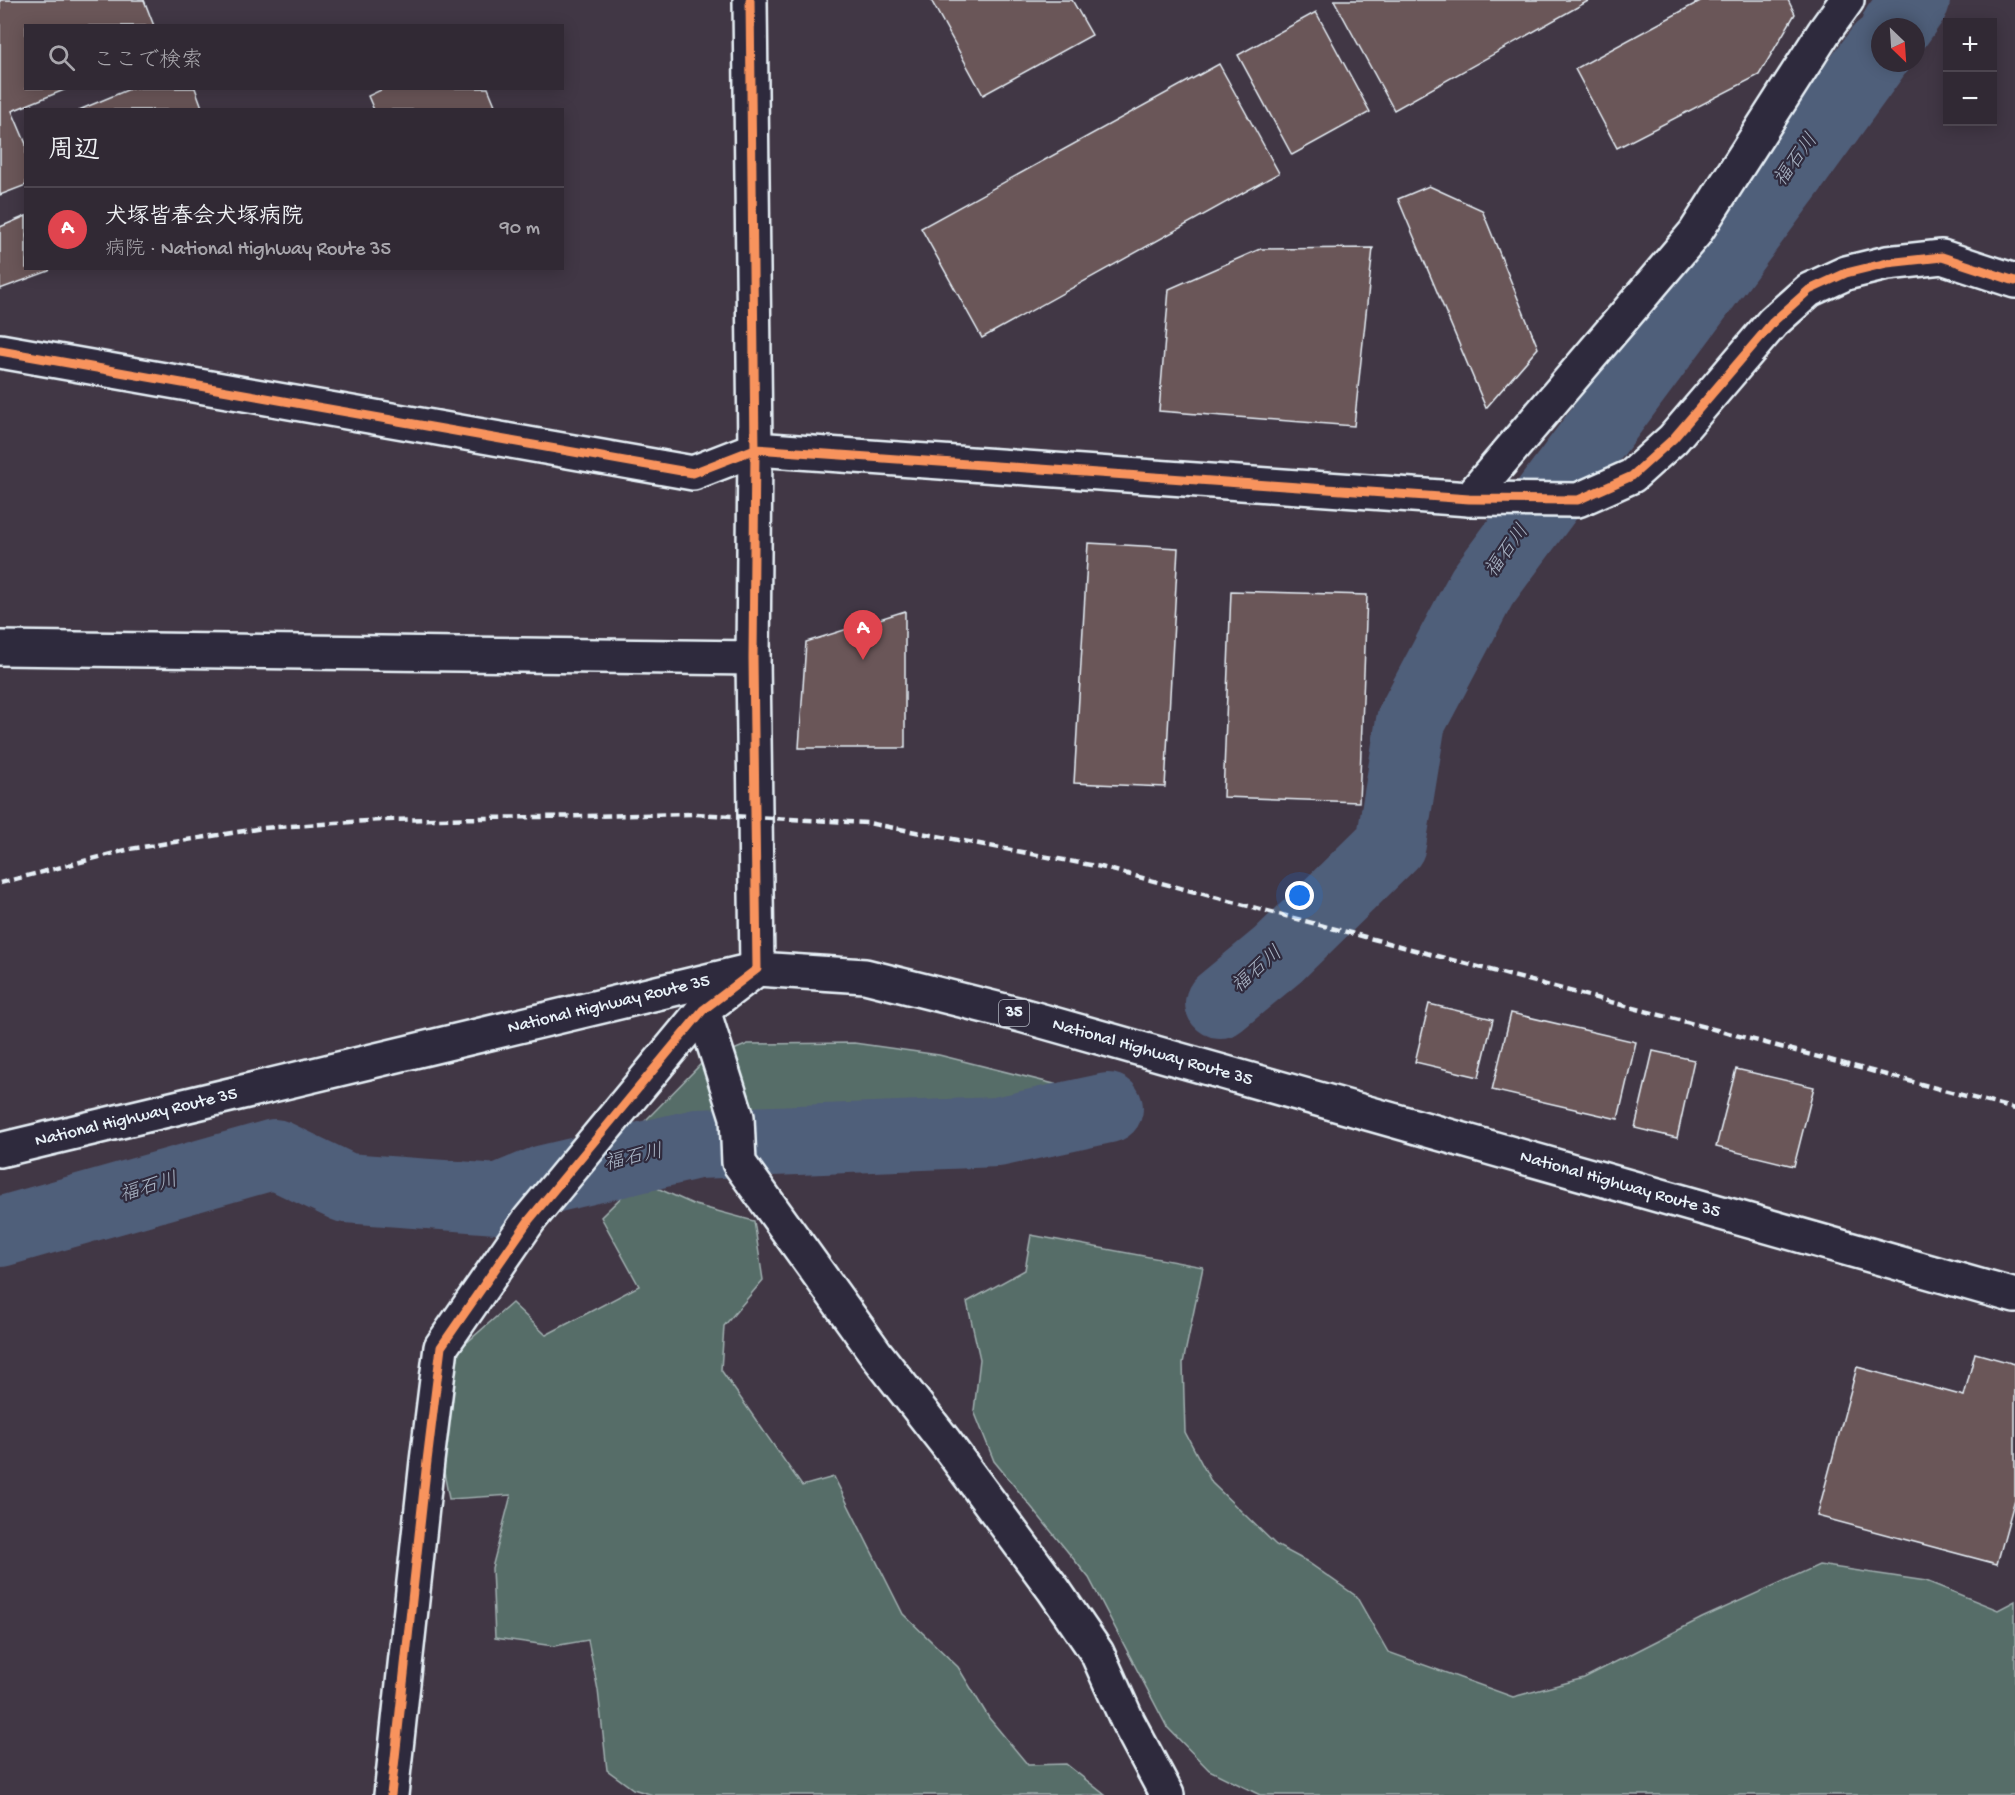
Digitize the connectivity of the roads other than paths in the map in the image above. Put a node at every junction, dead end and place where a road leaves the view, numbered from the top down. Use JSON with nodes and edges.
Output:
{"nodes":[{"id":1,"x":750,"y":0,"type":"edge"},
{"id":2,"x":1847,"y":0,"type":"edge"},
{"id":3,"x":2015,"y":280,"type":"edge"},
{"id":4,"x":0,"y":351,"type":"edge"},
{"id":5,"x":755,"y":449,"type":"junction"},
{"id":6,"x":1471,"y":499,"type":"junction"},
{"id":7,"x":0,"y":648,"type":"edge"},
{"id":8,"x":753,"y":658,"type":"junction"},
{"id":9,"x":758,"y":969,"type":"junction"},
{"id":10,"x":703,"y":1010,"type":"junction"},
{"id":11,"x":0,"y":1150,"type":"edge"},
{"id":12,"x":2015,"y":1296,"type":"edge"},
{"id":13,"x":391,"y":1795,"type":"edge"},
{"id":14,"x":1167,"y":1795,"type":"edge"}],
"edges":[{"from":1,"to":5,"type":"main road"},
{"from":2,"to":6,"type":"main road"},
{"from":3,"to":6,"type":"main road"},
{"from":4,"to":5,"type":"main road"},
{"from":5,"to":6,"type":"main road"},
{"from":5,"to":8,"type":"main road"},
{"from":7,"to":8,"type":"main road"},
{"from":8,"to":9,"type":"main road"},
{"from":9,"to":10,"type":"main road"},
{"from":9,"to":11,"type":"main road","name":"National Highway Route 35","number":"35"},
{"from":9,"to":12,"type":"main road","name":"National Highway Route 35","number":"35"},
{"from":10,"to":13,"type":"main road"},
{"from":10,"to":14,"type":"main road"}]}
